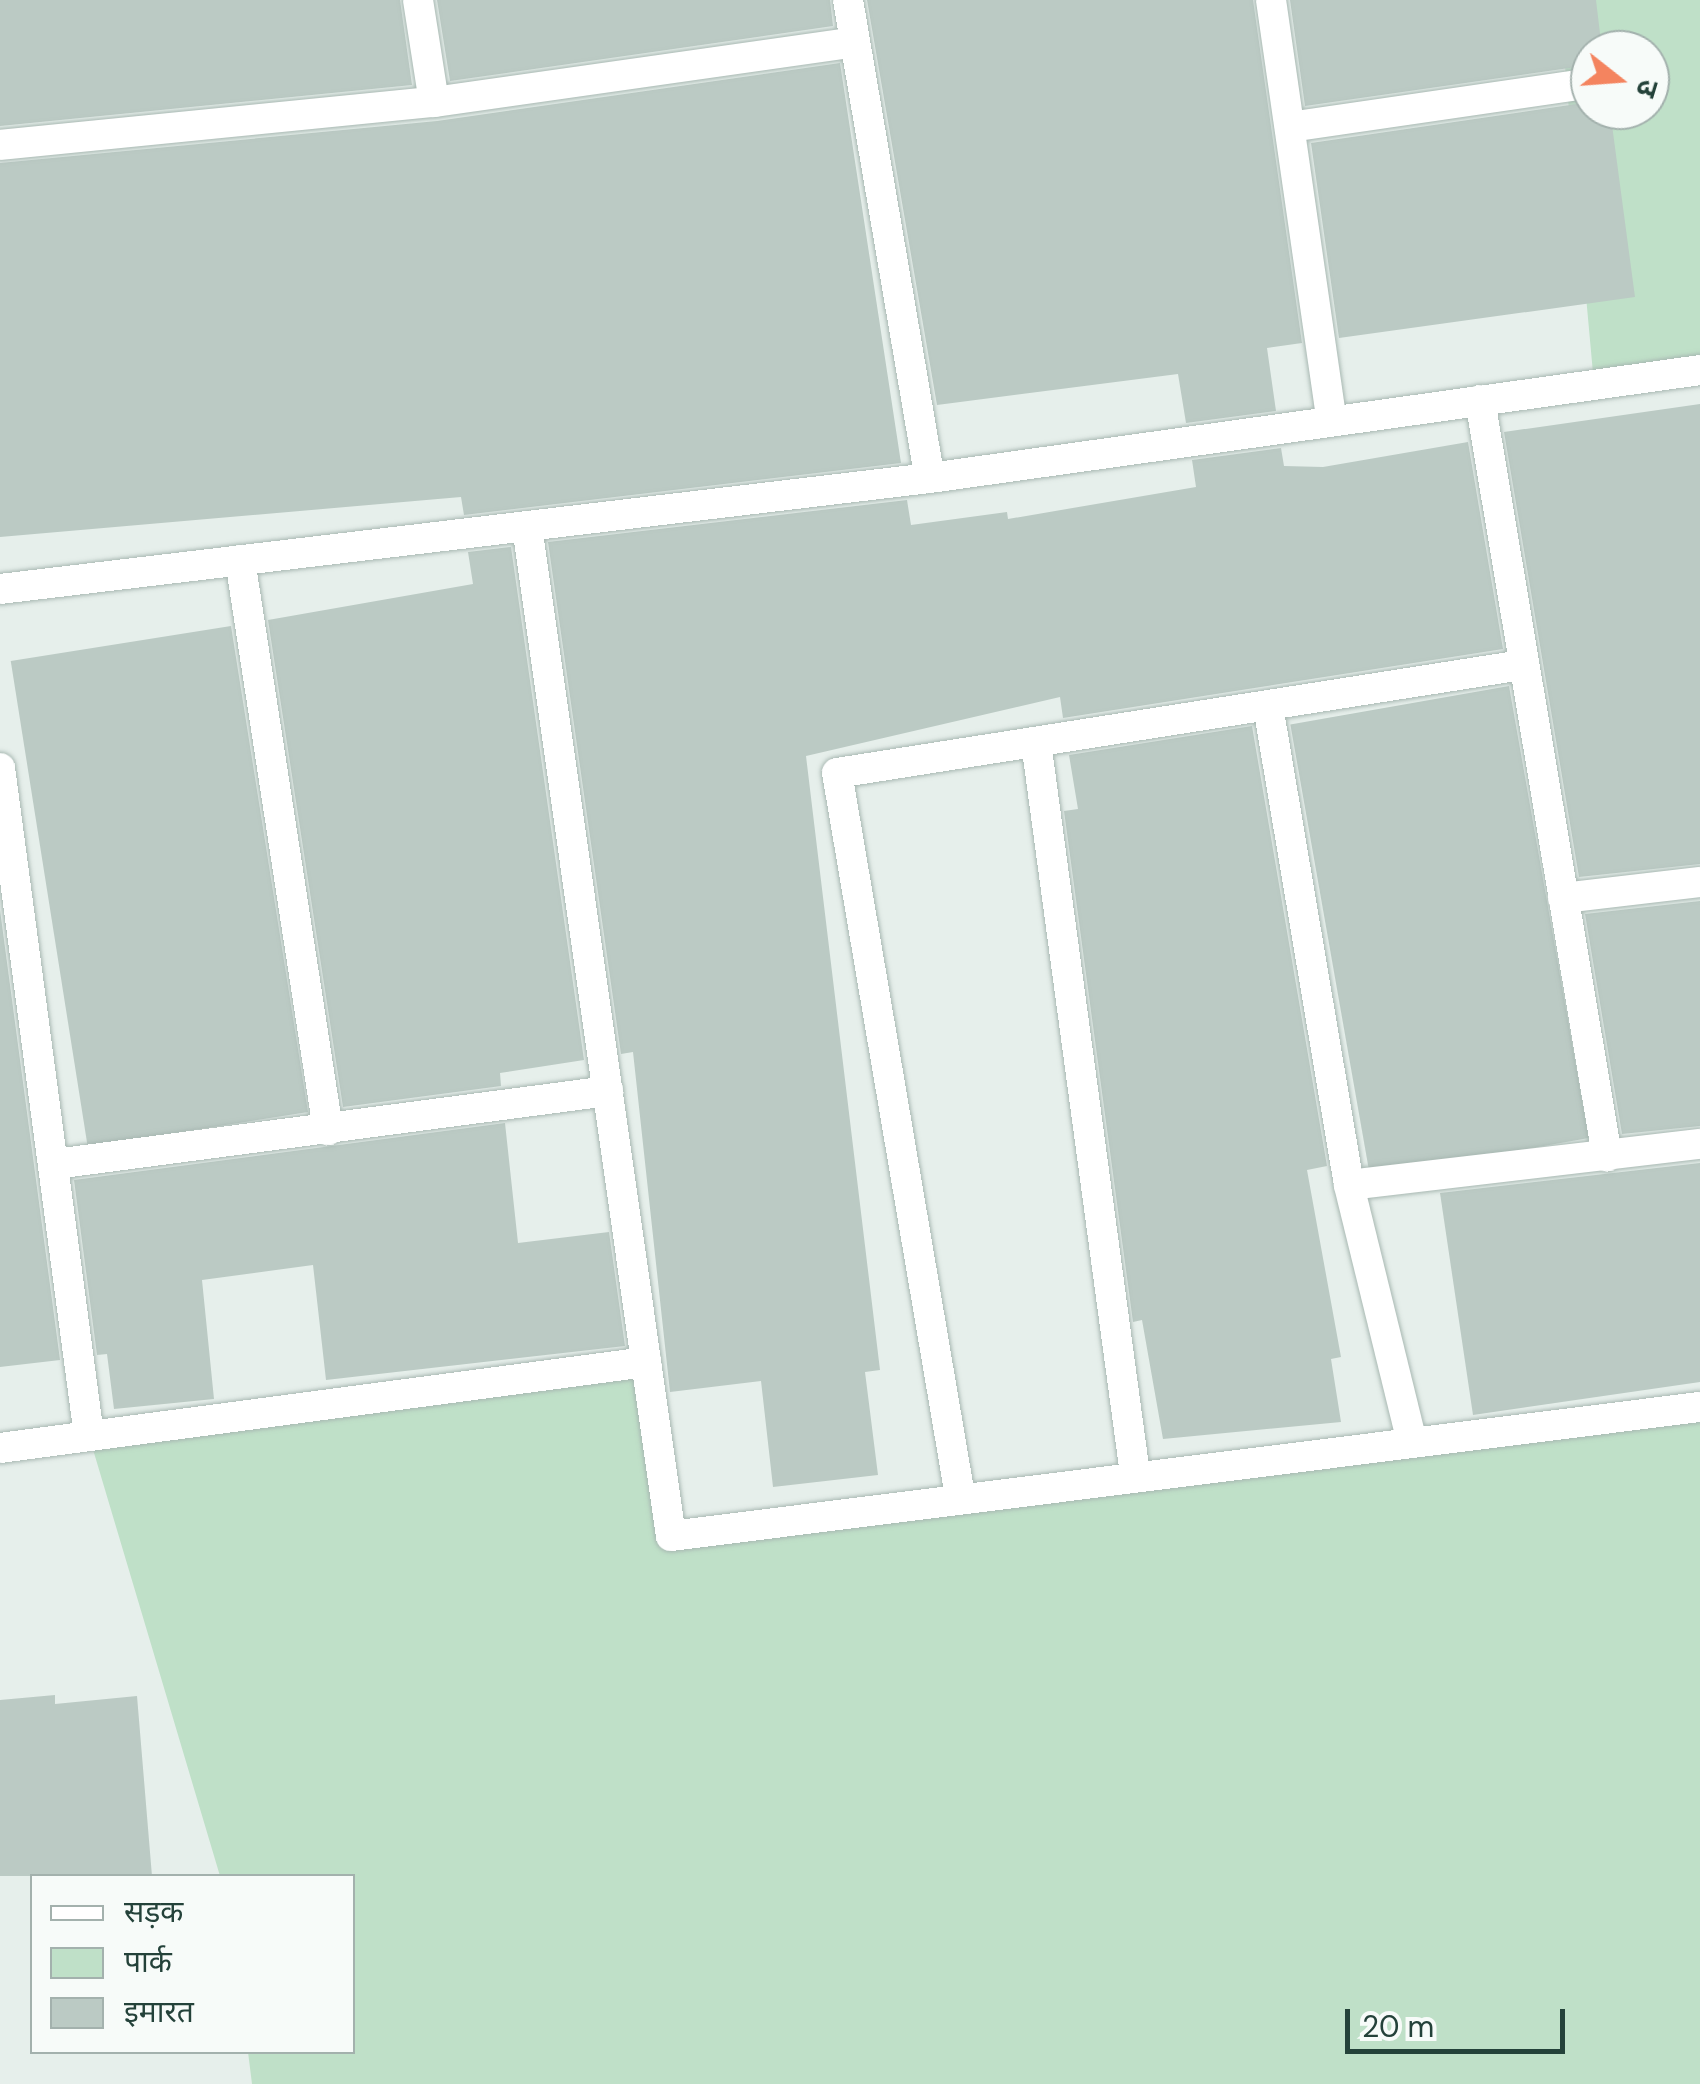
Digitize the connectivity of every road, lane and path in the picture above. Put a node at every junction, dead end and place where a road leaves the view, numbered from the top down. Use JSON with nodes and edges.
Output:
{"nodes":[{"id":1,"x":418,"y":0,"type":"edge"},
{"id":2,"x":848,"y":0,"type":"edge"},
{"id":3,"x":1271,"y":0,"type":"edge"},
{"id":4,"x":853,"y":42,"type":"junction"},
{"id":5,"x":1570,"y":86,"type":"edge"},
{"id":6,"x":434,"y":102,"type":"junction"},
{"id":7,"x":1290,"y":127,"type":"junction"},
{"id":8,"x":0,"y":145,"type":"edge"},
{"id":9,"x":1700,"y":370,"type":"edge"},
{"id":10,"x":1480,"y":400,"type":"junction"},
{"id":11,"x":1332,"y":422,"type":"junction"},
{"id":12,"x":930,"y":478,"type":"junction"},
{"id":13,"x":527,"y":526,"type":"junction"},
{"id":14,"x":240,"y":560,"type":"junction"},
{"id":15,"x":0,"y":588,"type":"edge"},
{"id":16,"x":1522,"y":665,"type":"junction"},
{"id":17,"x":1268,"y":706,"type":"junction"},
{"id":18,"x":1036,"y":742,"type":"junction"},
{"id":19,"x":0,"y":768,"type":"edge"},
{"id":20,"x":1700,"y":882,"type":"edge"},
{"id":21,"x":1563,"y":898,"type":"junction"},
{"id":22,"x":608,"y":1091,"type":"junction"},
{"id":23,"x":328,"y":1130,"type":"junction"},
{"id":24,"x":1700,"y":1144,"type":"edge"},
{"id":25,"x":1607,"y":1156,"type":"junction"},
{"id":26,"x":55,"y":1164,"type":"junction"},
{"id":27,"x":1349,"y":1185,"type":"junction"},
{"id":28,"x":646,"y":1362,"type":"junction"},
{"id":29,"x":1700,"y":1406,"type":"edge"},
{"id":30,"x":89,"y":1436,"type":"junction"},
{"id":31,"x":1412,"y":1438,"type":"junction"},
{"id":32,"x":0,"y":1448,"type":"edge"},
{"id":33,"x":1136,"y":1474,"type":"junction"},
{"id":34,"x":960,"y":1496,"type":"junction"}],
"edges":[{"from":1,"to":6,"type":"street"},
{"from":2,"to":4,"type":"street"},
{"from":3,"to":7,"type":"street"},
{"from":4,"to":6,"type":"street"},
{"from":4,"to":12,"type":"street"},
{"from":5,"to":7,"type":"street"},
{"from":6,"to":8,"type":"street"},
{"from":7,"to":11,"type":"street"},
{"from":9,"to":10,"type":"street"},
{"from":10,"to":11,"type":"street"},
{"from":10,"to":16,"type":"street"},
{"from":11,"to":12,"type":"street"},
{"from":12,"to":13,"type":"street"},
{"from":13,"to":14,"type":"street"},
{"from":13,"to":22,"type":"street"},
{"from":14,"to":15,"type":"street"},
{"from":14,"to":23,"type":"street"},
{"from":16,"to":17,"type":"street"},
{"from":16,"to":21,"type":"street"},
{"from":17,"to":18,"type":"street"},
{"from":17,"to":27,"type":"street"},
{"from":18,"to":33,"type":"street"},
{"from":18,"to":34,"type":"street"},
{"from":19,"to":26,"type":"street"},
{"from":20,"to":21,"type":"street"},
{"from":21,"to":25,"type":"street"},
{"from":22,"to":23,"type":"street"},
{"from":22,"to":28,"type":"street"},
{"from":23,"to":26,"type":"street"},
{"from":24,"to":25,"type":"street"},
{"from":25,"to":27,"type":"street"},
{"from":26,"to":30,"type":"street"},
{"from":27,"to":31,"type":"street"},
{"from":28,"to":30,"type":"street"},
{"from":28,"to":34,"type":"street"},
{"from":29,"to":31,"type":"street"},
{"from":30,"to":32,"type":"street"},
{"from":31,"to":33,"type":"street"},
{"from":33,"to":34,"type":"street"}]}
